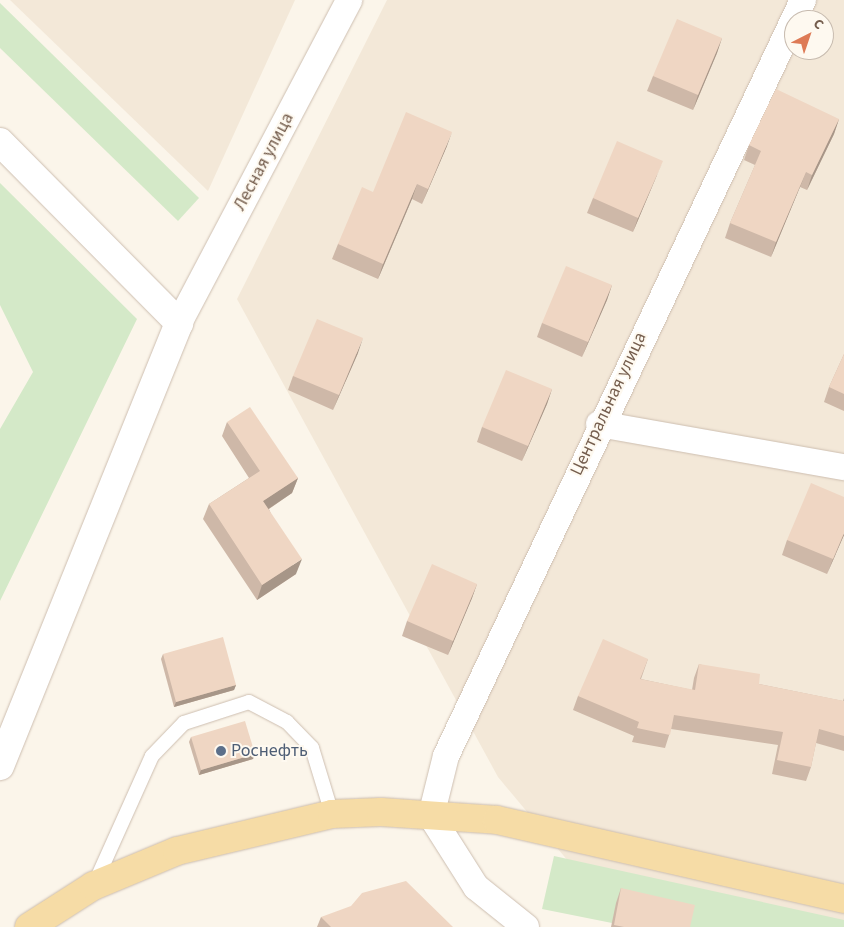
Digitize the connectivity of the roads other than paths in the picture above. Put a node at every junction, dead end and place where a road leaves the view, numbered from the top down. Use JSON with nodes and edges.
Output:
{"nodes":[{"id":1,"x":349,"y":0,"type":"edge"},
{"id":2,"x":803,"y":0,"type":"edge"},
{"id":3,"x":0,"y":142,"type":"edge"},
{"id":4,"x":179,"y":323,"type":"junction"},
{"id":5,"x":600,"y":424,"type":"junction"},
{"id":6,"x":844,"y":467,"type":"edge"},
{"id":7,"x":0,"y":766,"type":"edge"},
{"id":8,"x":332,"y":814,"type":"junction"},
{"id":9,"x":431,"y":816,"type":"junction"},
{"id":10,"x":93,"y":886,"type":"junction"},
{"id":11,"x":844,"y":899,"type":"edge"},
{"id":12,"x":29,"y":927,"type":"edge"},
{"id":13,"x":526,"y":927,"type":"edge"}],
"edges":[{"from":1,"to":4,"type":"street","name":"Лесная улица"},
{"from":2,"to":5,"type":"street","name":"Центральная улица"},
{"from":3,"to":4,"type":"street"},
{"from":4,"to":7,"type":"street"},
{"from":5,"to":6,"type":"street"},
{"from":5,"to":9,"type":"street","name":"Центральная улица"},
{"from":8,"to":9,"type":"main road"},
{"from":8,"to":10,"type":"main road"},
{"from":8,"to":10,"type":"lane"},
{"from":9,"to":11,"type":"main road"},
{"from":9,"to":13,"type":"street"},
{"from":10,"to":12,"type":"main road"}]}
